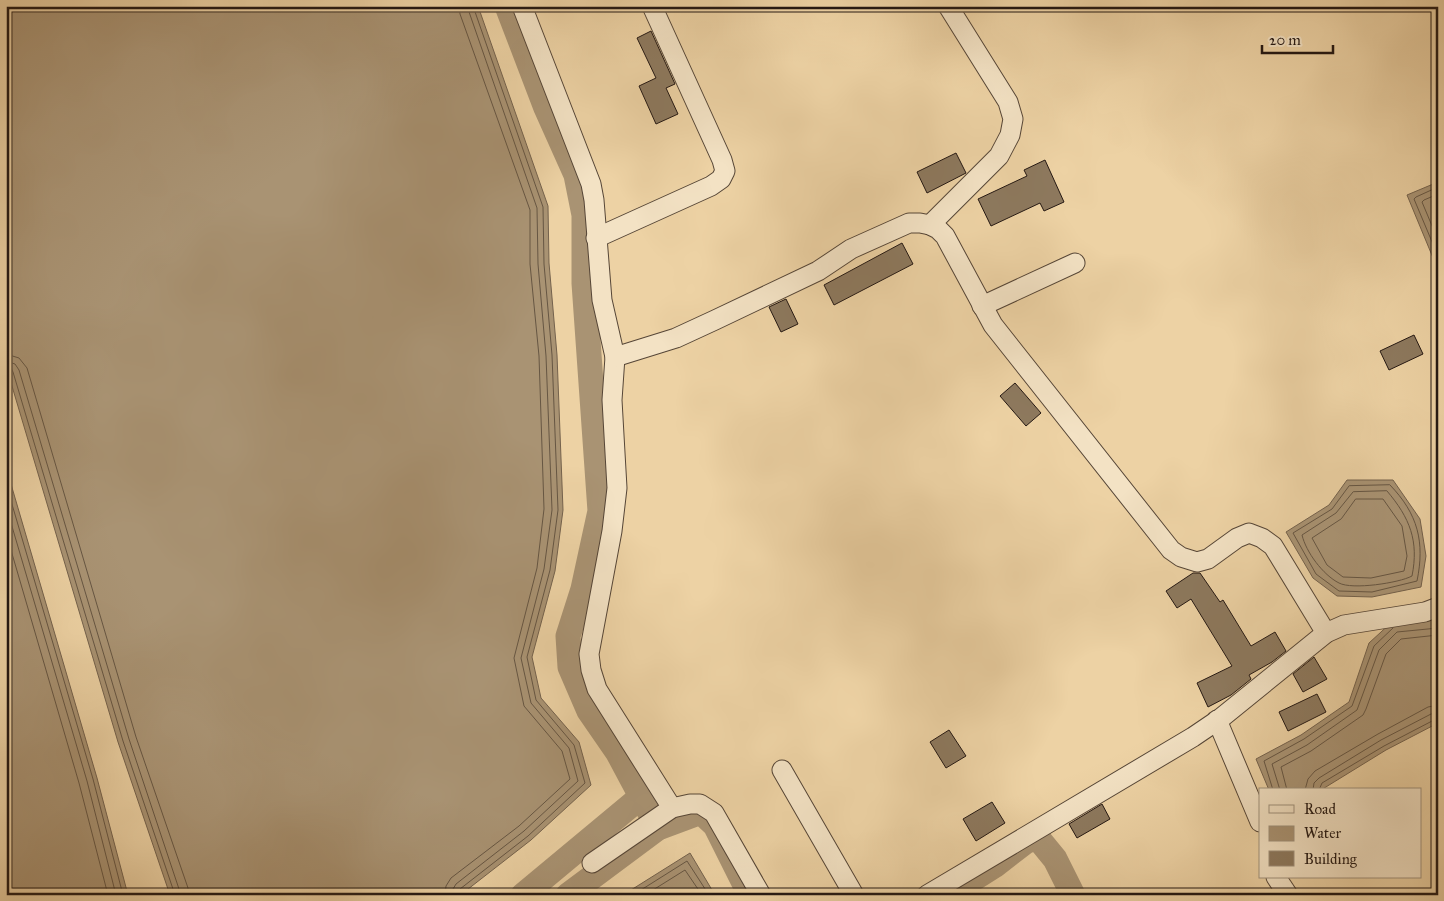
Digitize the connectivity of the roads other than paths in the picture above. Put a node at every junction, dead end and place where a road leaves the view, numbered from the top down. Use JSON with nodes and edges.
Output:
{"nodes":[{"id":1,"x":522,"y":6,"type":"edge"},
{"id":2,"x":652,"y":6,"type":"edge"},
{"id":3,"x":948,"y":6,"type":"edge"},
{"id":4,"x":930,"y":225,"type":"junction"},
{"id":5,"x":596,"y":238,"type":"junction"},
{"id":6,"x":1075,"y":264,"type":"dead end"},
{"id":7,"x":982,"y":306,"type":"junction"},
{"id":8,"x":615,"y":357,"type":"junction"},
{"id":9,"x":1438,"y":607,"type":"edge"},
{"id":10,"x":1326,"y":633,"type":"junction"},
{"id":11,"x":1218,"y":720,"type":"junction"},
{"id":12,"x":782,"y":770,"type":"dead end"},
{"id":13,"x":659,"y":818,"type":"junction"},
{"id":14,"x":1259,"y":820,"type":"edge"},
{"id":15,"x":592,"y":864,"type":"dead end"},
{"id":16,"x":1277,"y":878,"type":"edge"},
{"id":17,"x":761,"y":895,"type":"edge"},
{"id":18,"x":854,"y":895,"type":"edge"},
{"id":19,"x":926,"y":895,"type":"edge"},
{"id":20,"x":1288,"y":895,"type":"edge"}],
"edges":[{"from":1,"to":5,"type":"street"},
{"from":2,"to":5,"type":"street"},
{"from":3,"to":4,"type":"street"},
{"from":4,"to":7,"type":"street"},
{"from":4,"to":8,"type":"street"},
{"from":5,"to":8,"type":"street"},
{"from":6,"to":7,"type":"street"},
{"from":7,"to":10,"type":"street"},
{"from":8,"to":13,"type":"street"},
{"from":9,"to":10,"type":"street"},
{"from":10,"to":11,"type":"street"},
{"from":11,"to":14,"type":"street"},
{"from":11,"to":19,"type":"street"},
{"from":12,"to":18,"type":"street"},
{"from":13,"to":15,"type":"street"},
{"from":13,"to":17,"type":"street"},
{"from":16,"to":20,"type":"street"}]}
